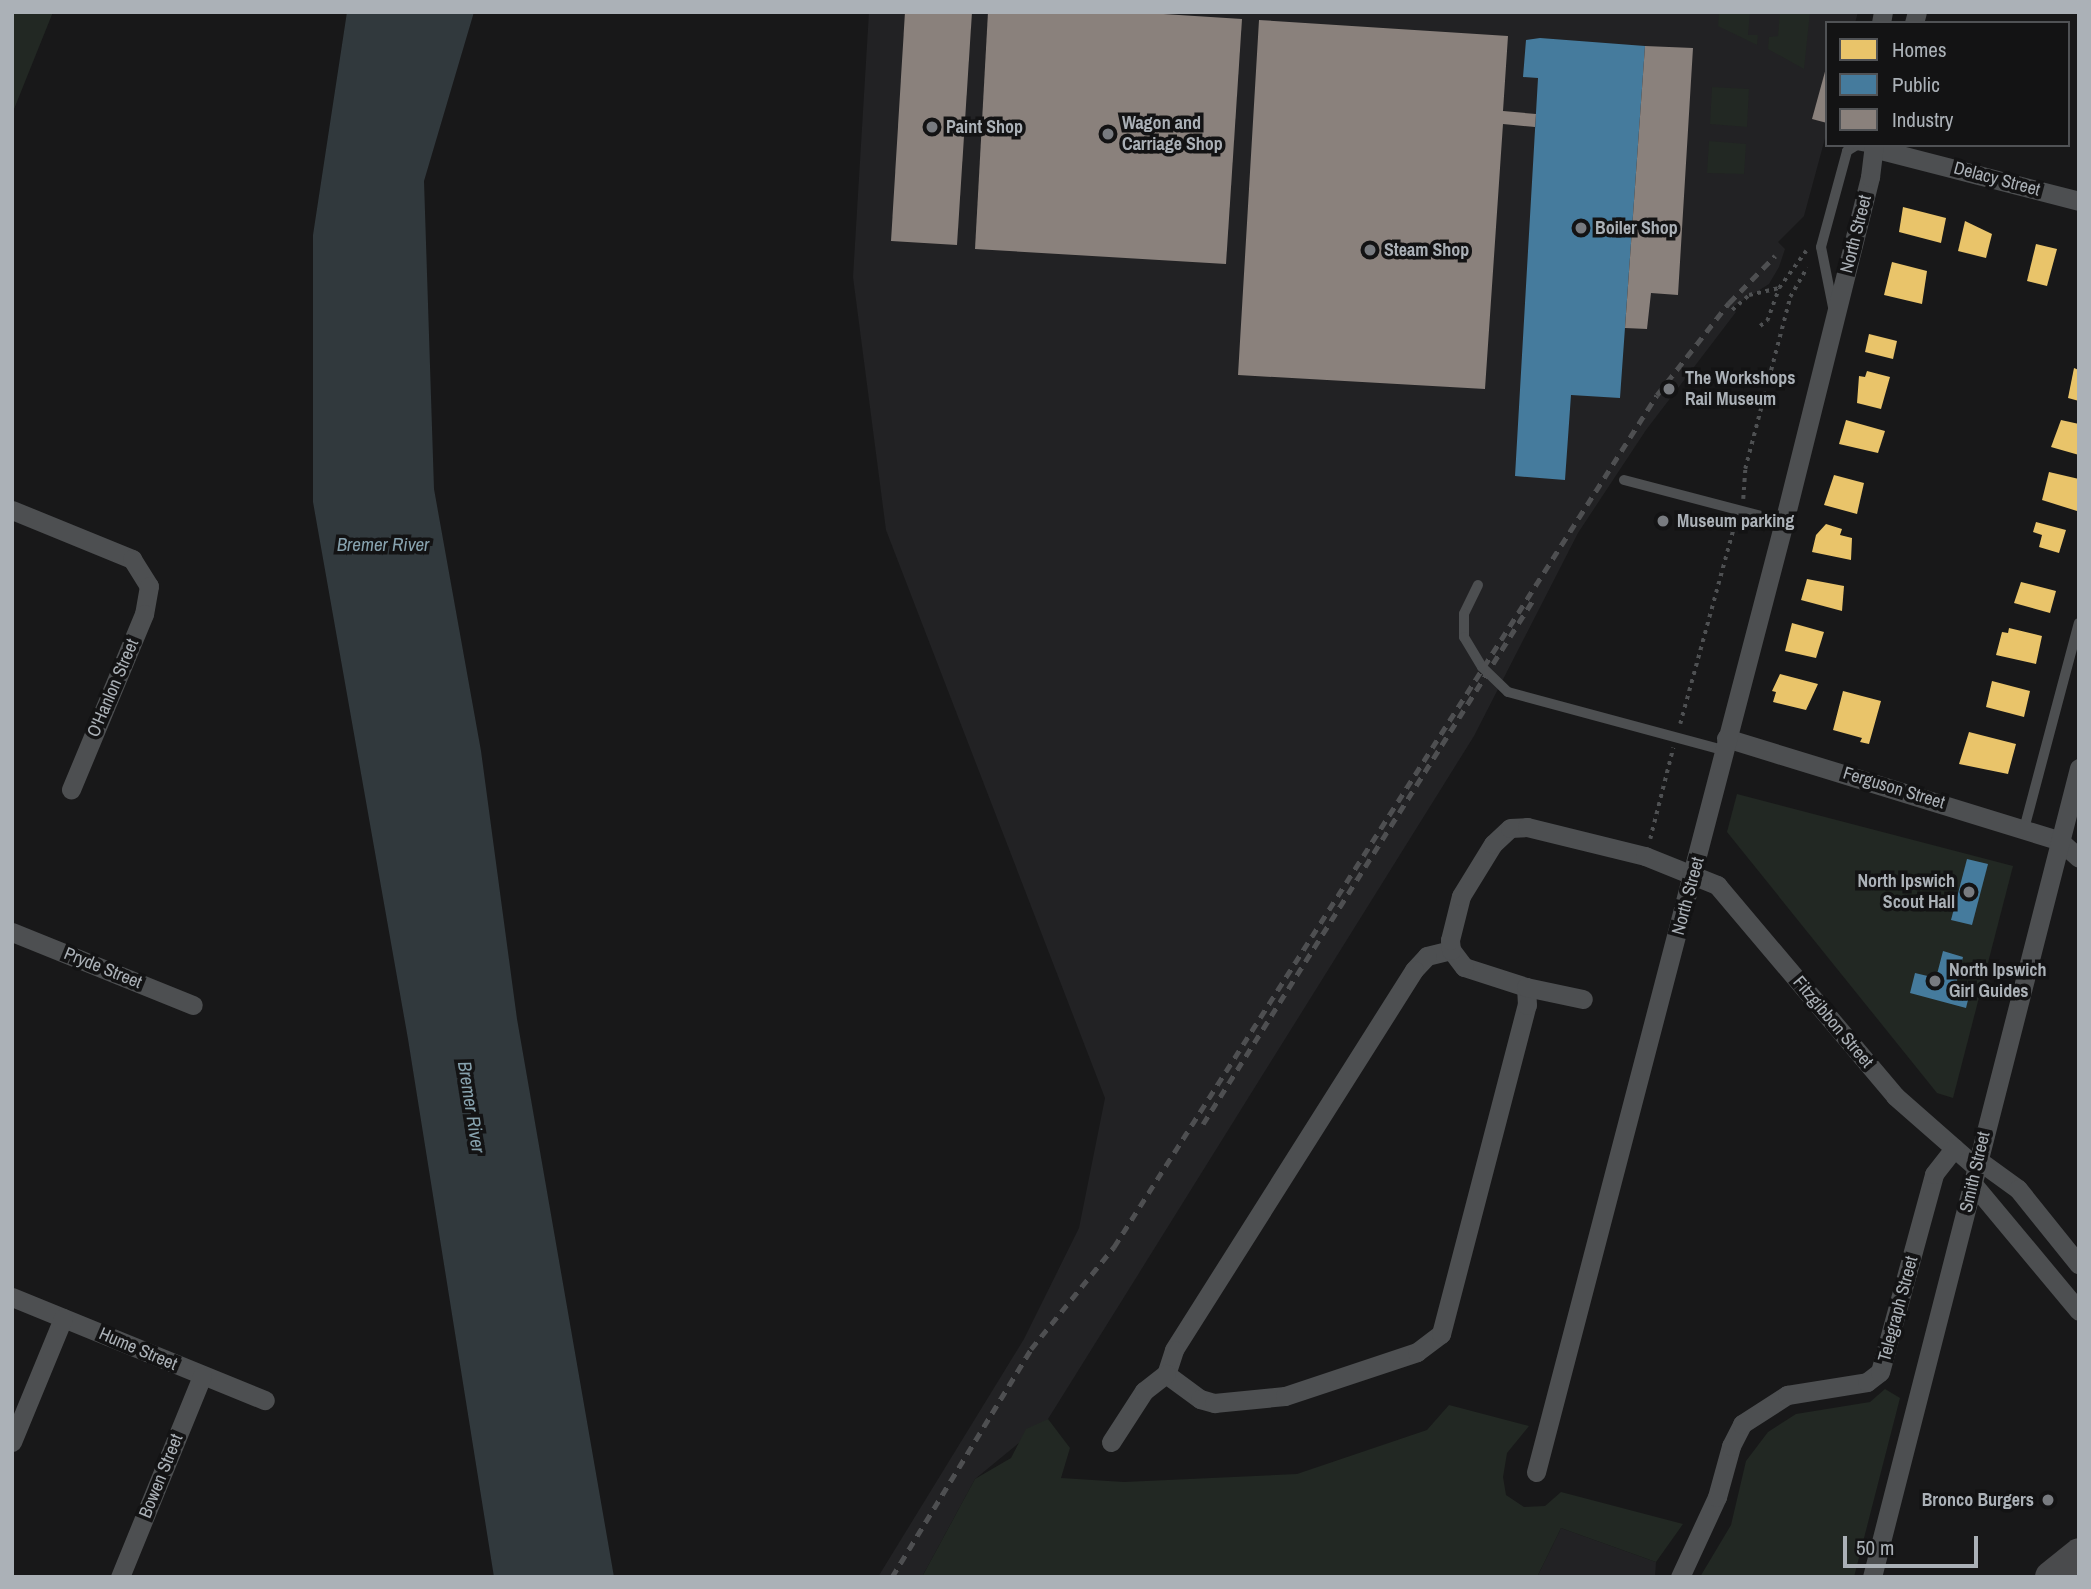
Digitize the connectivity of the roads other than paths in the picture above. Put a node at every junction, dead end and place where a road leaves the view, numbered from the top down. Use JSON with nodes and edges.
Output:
{"nodes":[{"id":1,"x":1854,"y":147,"type":"edge"},
{"id":2,"x":1874,"y":147,"type":"edge"},
{"id":3,"x":1878,"y":147,"type":"edge"},
{"id":4,"x":2079,"y":201,"type":"edge"},
{"id":5,"x":1835,"y":318,"type":"junction"},
{"id":6,"x":1624,"y":480,"type":"dead end"},
{"id":7,"x":12,"y":510,"type":"edge"},
{"id":8,"x":1784,"y":522,"type":"junction"},
{"id":9,"x":1478,"y":585,"type":"dead end"},
{"id":10,"x":2079,"y":622,"type":"edge"},
{"id":11,"x":1725,"y":744,"type":"junction"},
{"id":12,"x":2079,"y":768,"type":"edge"},
{"id":13,"x":71,"y":789,"type":"dead end"},
{"id":14,"x":2024,"y":830,"type":"junction"},
{"id":15,"x":2079,"y":830,"type":"edge"},
{"id":16,"x":2060,"y":841,"type":"junction"},
{"id":17,"x":2079,"y":858,"type":"edge"},
{"id":18,"x":1694,"y":873,"type":"junction"},
{"id":19,"x":12,"y":932,"type":"edge"},
{"id":20,"x":1451,"y":950,"type":"junction"},
{"id":21,"x":1526,"y":987,"type":"junction"},
{"id":22,"x":1583,"y":999,"type":"dead end"},
{"id":23,"x":193,"y":1005,"type":"dead end"},
{"id":24,"x":1954,"y":1148,"type":"junction"},
{"id":25,"x":1976,"y":1171,"type":"junction"},
{"id":26,"x":2079,"y":1265,"type":"edge"},
{"id":27,"x":12,"y":1297,"type":"edge"},
{"id":28,"x":2079,"y":1311,"type":"edge"},
{"id":29,"x":63,"y":1318,"type":"junction"},
{"id":30,"x":1166,"y":1374,"type":"junction"},
{"id":31,"x":202,"y":1376,"type":"junction"},
{"id":32,"x":264,"y":1400,"type":"dead end"},
{"id":33,"x":12,"y":1442,"type":"edge"},
{"id":34,"x":1111,"y":1442,"type":"dead end"},
{"id":35,"x":1536,"y":1472,"type":"dead end"},
{"id":36,"x":2079,"y":1554,"type":"edge"},
{"id":37,"x":120,"y":1577,"type":"edge"},
{"id":38,"x":1680,"y":1577,"type":"edge"},
{"id":39,"x":1872,"y":1577,"type":"edge"},
{"id":40,"x":2051,"y":1577,"type":"edge"}],
"edges":[{"from":1,"to":5,"type":"lane","name":"North Street"},
{"from":2,"to":5,"type":"street","name":"North Street"},
{"from":3,"to":4,"type":"street","name":"Delacy Street"},
{"from":5,"to":8,"type":"street","name":"North Street"},
{"from":6,"to":8,"type":"lane"},
{"from":7,"to":13,"type":"street","name":"O'Hanlon Street"},
{"from":8,"to":11,"type":"street","name":"North Street"},
{"from":9,"to":11,"type":"lane"},
{"from":10,"to":14,"type":"lane"},
{"from":11,"to":14,"type":"street","name":"Ferguson Street"},
{"from":11,"to":18,"type":"street","name":"North Street"},
{"from":12,"to":16,"type":"street","name":"Smith Street"},
{"from":14,"to":16,"type":"street","name":"Ferguson Street"},
{"from":15,"to":16,"type":"street"},
{"from":16,"to":17,"type":"street","name":"Ferguson Street"},
{"from":16,"to":25,"type":"street","name":"Smith Street"},
{"from":18,"to":20,"type":"street","name":"Fitzgibbon Street"},
{"from":18,"to":24,"type":"street","name":"Fitzgibbon Street"},
{"from":18,"to":35,"type":"street","name":"North Street"},
{"from":19,"to":23,"type":"street","name":"Pryde Street"},
{"from":20,"to":21,"type":"street"},
{"from":20,"to":30,"type":"street"},
{"from":21,"to":22,"type":"street"},
{"from":21,"to":30,"type":"street"},
{"from":24,"to":25,"type":"street","name":"Fitzgibbon Street"},
{"from":24,"to":38,"type":"street","name":"Telegraph Street"},
{"from":25,"to":26,"type":"street","name":"Fitzgibbon Street"},
{"from":25,"to":28,"type":"street","name":"Fitzgibbon Street"},
{"from":25,"to":39,"type":"street","name":"Smith Street"},
{"from":27,"to":29,"type":"street","name":"Hume Street"},
{"from":29,"to":31,"type":"street","name":"Hume Street"},
{"from":29,"to":33,"type":"street"},
{"from":30,"to":34,"type":"street"},
{"from":31,"to":32,"type":"street","name":"Hume Street"},
{"from":31,"to":37,"type":"street","name":"Bowen Street"},
{"from":36,"to":40,"type":"main road"}]}
